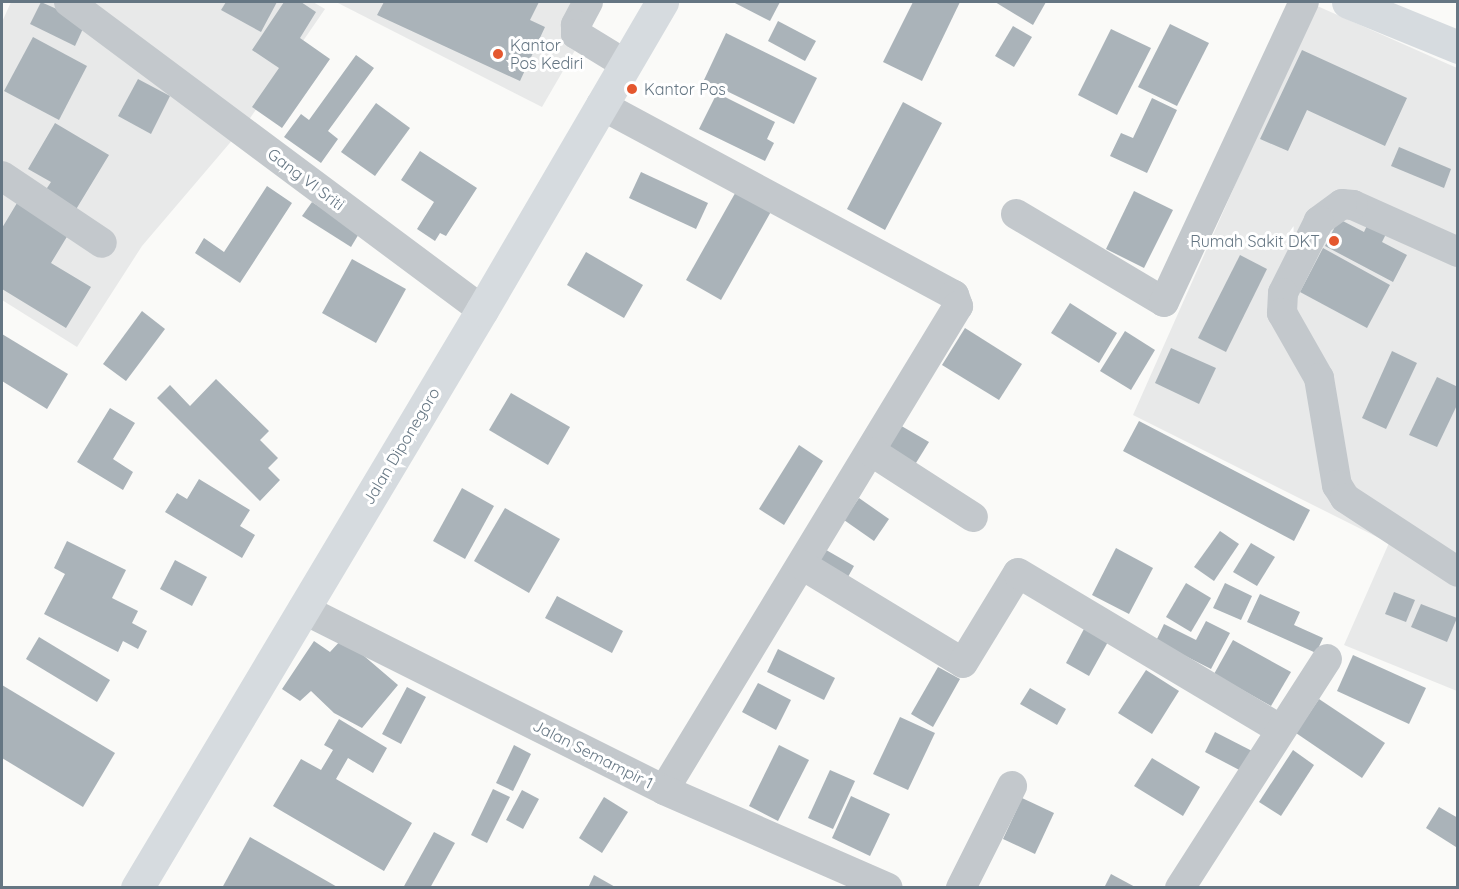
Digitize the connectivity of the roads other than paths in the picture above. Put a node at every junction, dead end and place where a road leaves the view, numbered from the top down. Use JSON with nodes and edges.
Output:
{"nodes":[{"id":1,"x":69,"y":2,"type":"edge"},
{"id":2,"x":588,"y":2,"type":"edge"},
{"id":3,"x":662,"y":2,"type":"edge"},
{"id":4,"x":1304,"y":2,"type":"edge"},
{"id":5,"x":1348,"y":2,"type":"edge"},
{"id":6,"x":1458,"y":47,"type":"edge"},
{"id":7,"x":625,"y":64,"type":"junction"},
{"id":8,"x":601,"y":105,"type":"junction"},
{"id":9,"x":2,"y":176,"type":"edge"},
{"id":10,"x":1016,"y":214,"type":"dead end"},
{"id":11,"x":102,"y":243,"type":"dead end"},
{"id":12,"x":1458,"y":252,"type":"edge"},
{"id":13,"x":482,"y":310,"type":"junction"},
{"id":14,"x":872,"y":452,"type":"junction"},
{"id":15,"x":973,"y":517,"type":"dead end"},
{"id":16,"x":802,"y":565,"type":"junction"},
{"id":17,"x":1458,"y":572,"type":"edge"},
{"id":18,"x":303,"y":609,"type":"junction"},
{"id":19,"x":1328,"y":659,"type":"dead end"},
{"id":20,"x":1281,"y":730,"type":"junction"},
{"id":21,"x":1012,"y":786,"type":"dead end"},
{"id":22,"x":664,"y":790,"type":"junction"},
{"id":23,"x":138,"y":887,"type":"edge"},
{"id":24,"x":888,"y":888,"type":"edge"},
{"id":25,"x":961,"y":888,"type":"edge"},
{"id":26,"x":1180,"y":888,"type":"edge"}],
"edges":[{"from":1,"to":13,"type":"street","name":"Gang VI Sriti"},
{"from":2,"to":7,"type":"street"},
{"from":3,"to":7,"type":"main road","name":"Jalan Diponegoro"},
{"from":4,"to":10,"type":"street"},
{"from":5,"to":6,"type":"main road"},
{"from":7,"to":8,"type":"main road","name":"Jalan Diponegoro"},
{"from":8,"to":13,"type":"main road","name":"Jalan Diponegoro"},
{"from":8,"to":14,"type":"street"},
{"from":9,"to":11,"type":"street"},
{"from":12,"to":17,"type":"street"},
{"from":13,"to":18,"type":"main road","name":"Jalan Diponegoro"},
{"from":14,"to":15,"type":"street"},
{"from":14,"to":16,"type":"street"},
{"from":16,"to":20,"type":"street"},
{"from":16,"to":22,"type":"street"},
{"from":18,"to":22,"type":"street","name":"Jalan Semampir 1"},
{"from":18,"to":23,"type":"main road","name":"Jalan Diponegoro"},
{"from":19,"to":20,"type":"street"},
{"from":20,"to":26,"type":"street"},
{"from":21,"to":25,"type":"street"},
{"from":22,"to":24,"type":"street","name":"Jalan Semampir 1"}]}
